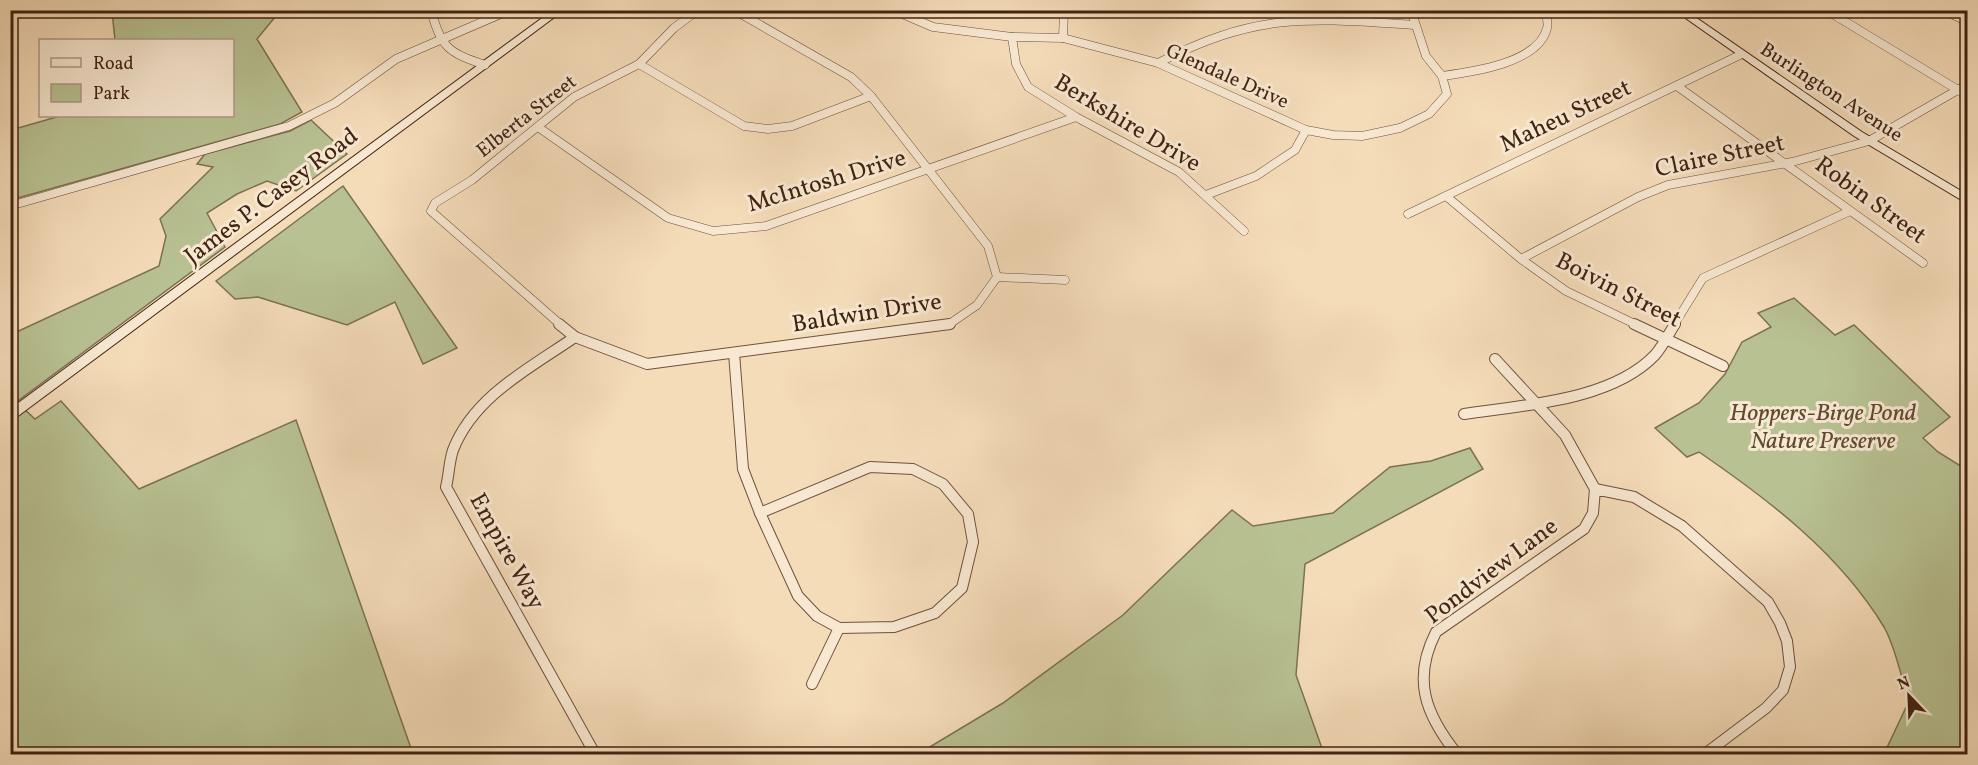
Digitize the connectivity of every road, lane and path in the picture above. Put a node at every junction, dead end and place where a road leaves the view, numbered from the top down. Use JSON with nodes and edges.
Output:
{"nodes":[{"id":1,"x":431,"y":10,"type":"edge"},
{"id":2,"x":510,"y":10,"type":"edge"},
{"id":3,"x":560,"y":10,"type":"edge"},
{"id":4,"x":698,"y":10,"type":"edge"},
{"id":5,"x":734,"y":10,"type":"edge"},
{"id":6,"x":894,"y":10,"type":"edge"},
{"id":7,"x":1064,"y":10,"type":"edge"},
{"id":8,"x":1411,"y":10,"type":"edge"},
{"id":9,"x":1545,"y":10,"type":"edge"},
{"id":10,"x":1678,"y":10,"type":"edge"},
{"id":11,"x":1826,"y":10,"type":"edge"},
{"id":12,"x":1854,"y":10,"type":"edge"},
{"id":13,"x":1943,"y":10,"type":"edge"},
{"id":14,"x":1839,"y":18,"type":"junction"},
{"id":15,"x":1968,"y":22,"type":"edge"},
{"id":16,"x":1414,"y":25,"type":"junction"},
{"id":17,"x":1012,"y":37,"type":"junction"},
{"id":18,"x":1063,"y":38,"type":"junction"},
{"id":19,"x":438,"y":39,"type":"junction"},
{"id":20,"x":1740,"y":55,"type":"junction"},
{"id":21,"x":1158,"y":63,"type":"junction"},
{"id":22,"x":639,"y":64,"type":"junction"},
{"id":23,"x":485,"y":65,"type":"junction"},
{"id":24,"x":1442,"y":76,"type":"junction"},
{"id":25,"x":1968,"y":84,"type":"edge"},
{"id":26,"x":1677,"y":86,"type":"junction"},
{"id":27,"x":1956,"y":90,"type":"junction"},
{"id":28,"x":871,"y":96,"type":"junction"},
{"id":29,"x":1968,"y":96,"type":"edge"},
{"id":30,"x":1076,"y":117,"type":"junction"},
{"id":31,"x":538,"y":126,"type":"junction"},
{"id":32,"x":1306,"y":130,"type":"junction"},
{"id":33,"x":1869,"y":141,"type":"junction"},
{"id":34,"x":1785,"y":163,"type":"junction"},
{"id":35,"x":931,"y":170,"type":"junction"},
{"id":36,"x":1206,"y":195,"type":"junction"},
{"id":37,"x":1446,"y":196,"type":"junction"},
{"id":38,"x":1968,"y":200,"type":"edge"},
{"id":39,"x":10,"y":206,"type":"edge"},
{"id":40,"x":432,"y":208,"type":"joint"},
{"id":41,"x":1850,"y":212,"type":"junction"},
{"id":42,"x":1408,"y":214,"type":"dead end"},
{"id":43,"x":1244,"y":231,"type":"dead end"},
{"id":44,"x":1521,"y":259,"type":"junction"},
{"id":45,"x":1923,"y":263,"type":"dead end"},
{"id":46,"x":998,"y":277,"type":"junction"},
{"id":47,"x":1065,"y":280,"type":"dead end"},
{"id":48,"x":575,"y":337,"type":"junction"},
{"id":49,"x":1668,"y":339,"type":"junction"},
{"id":50,"x":734,"y":353,"type":"junction"},
{"id":51,"x":1495,"y":358,"type":"dead end"},
{"id":52,"x":1723,"y":366,"type":"dead end"},
{"id":53,"x":1537,"y":401,"type":"junction"},
{"id":54,"x":1464,"y":414,"type":"dead end"},
{"id":55,"x":10,"y":417,"type":"edge"},
{"id":56,"x":1595,"y":489,"type":"junction"},
{"id":57,"x":760,"y":513,"type":"junction"},
{"id":58,"x":838,"y":628,"type":"junction"},
{"id":59,"x":812,"y":684,"type":"dead end"},
{"id":60,"x":595,"y":754,"type":"edge"},
{"id":61,"x":1457,"y":754,"type":"edge"},
{"id":62,"x":1705,"y":754,"type":"edge"}],
"edges":[{"from":1,"to":19,"type":"street"},
{"from":2,"to":19,"type":"street"},
{"from":3,"to":23,"type":"main road","name":"James P. Casey Road"},
{"from":4,"to":22,"type":"street","name":"Elberta Street"},
{"from":5,"to":28,"type":"street"},
{"from":6,"to":17,"type":"street","name":"Glendale Drive"},
{"from":7,"to":18,"type":"street"},
{"from":8,"to":16,"type":"street"},
{"from":9,"to":24,"type":"street"},
{"from":10,"to":20,"type":"main road","name":"Burlington Avenue"},
{"from":11,"to":14,"type":"street"},
{"from":12,"to":14,"type":"street"},
{"from":13,"to":15,"type":"street"},
{"from":14,"to":27,"type":"street"},
{"from":16,"to":21,"type":"street"},
{"from":16,"to":24,"type":"street"},
{"from":17,"to":18,"type":"street","name":"Glendale Drive"},
{"from":17,"to":30,"type":"street","name":"Berkshire Drive"},
{"from":18,"to":21,"type":"street","name":"Glendale Drive"},
{"from":19,"to":23,"type":"street"},
{"from":19,"to":39,"type":"street"},
{"from":20,"to":26,"type":"street","name":"Maheu Street"},
{"from":20,"to":33,"type":"main road","name":"Burlington Avenue"},
{"from":21,"to":32,"type":"street","name":"Glendale Drive"},
{"from":22,"to":28,"type":"street"},
{"from":22,"to":31,"type":"street","name":"Elberta Street"},
{"from":23,"to":55,"type":"main road","name":"James P. Casey Road"},
{"from":24,"to":32,"type":"street","name":"Glendale Drive"},
{"from":25,"to":27,"type":"street","name":"Claire Street"},
{"from":26,"to":34,"type":"street","name":"Robin Street"},
{"from":26,"to":37,"type":"street","name":"Maheu Street"},
{"from":27,"to":29,"type":"street"},
{"from":27,"to":33,"type":"street","name":"Claire Street"},
{"from":28,"to":35,"type":"street"},
{"from":30,"to":35,"type":"street","name":"McIntosh Drive"},
{"from":30,"to":36,"type":"street","name":"Berkshire Drive"},
{"from":31,"to":35,"type":"street","name":"McIntosh Drive"},
{"from":31,"to":40,"type":"street","name":"Elberta Street"},
{"from":32,"to":36,"type":"street"},
{"from":33,"to":34,"type":"street","name":"Claire Street"},
{"from":33,"to":38,"type":"main road","name":"Burlington Avenue"},
{"from":34,"to":41,"type":"street","name":"Robin Street"},
{"from":34,"to":44,"type":"street","name":"Claire Street"},
{"from":35,"to":46,"type":"street"},
{"from":36,"to":43,"type":"street","name":"Berkshire Drive"},
{"from":37,"to":42,"type":"street","name":"Maheu Street"},
{"from":37,"to":44,"type":"street","name":"Boivin Street"},
{"from":40,"to":48,"type":"street","name":"Baldwin Drive"},
{"from":41,"to":45,"type":"street","name":"Robin Street"},
{"from":41,"to":49,"type":"street"},
{"from":44,"to":49,"type":"street","name":"Boivin Street"},
{"from":46,"to":47,"type":"street"},
{"from":46,"to":50,"type":"street","name":"Baldwin Drive"},
{"from":48,"to":50,"type":"street","name":"Baldwin Drive"},
{"from":48,"to":60,"type":"street","name":"Empire Way"},
{"from":49,"to":52,"type":"street","name":"Boivin Street"},
{"from":49,"to":53,"type":"street"},
{"from":50,"to":57,"type":"street"},
{"from":51,"to":53,"type":"street"},
{"from":53,"to":54,"type":"street"},
{"from":53,"to":56,"type":"street"},
{"from":56,"to":61,"type":"street","name":"Pondview Lane"},
{"from":56,"to":62,"type":"street"},
{"from":57,"to":58,"type":"street"},
{"from":57,"to":58,"type":"street"},
{"from":58,"to":59,"type":"street"}]}
